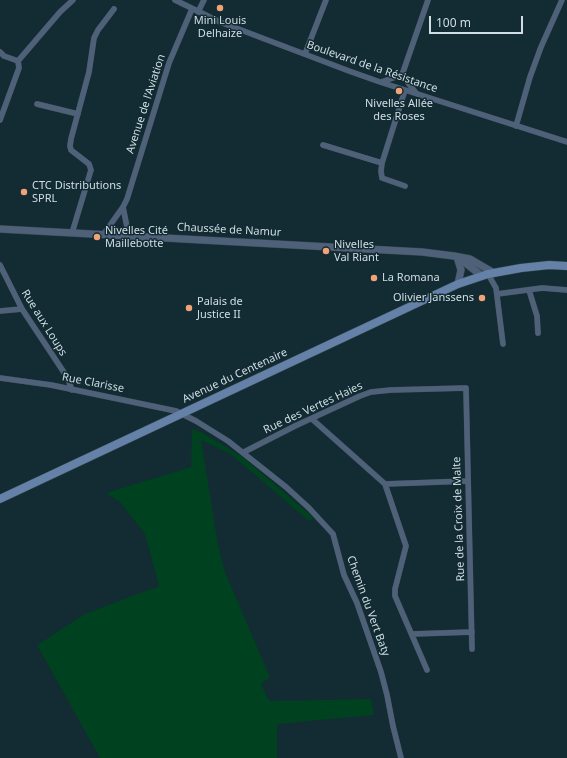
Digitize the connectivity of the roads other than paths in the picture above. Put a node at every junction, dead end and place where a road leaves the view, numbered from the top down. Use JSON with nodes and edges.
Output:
{"nodes":[{"id":1,"x":73,"y":0,"type":"edge"},
{"id":2,"x":175,"y":0,"type":"edge"},
{"id":3,"x":204,"y":0,"type":"edge"},
{"id":4,"x":326,"y":0,"type":"edge"},
{"id":5,"x":428,"y":0,"type":"edge"},
{"id":6,"x":562,"y":0,"type":"edge"},
{"id":7,"x":187,"y":3,"type":"edge"},
{"id":8,"x":114,"y":9,"type":"dead end"},
{"id":9,"x":192,"y":9,"type":"junction"},
{"id":10,"x":198,"y":12,"type":"junction"},
{"id":11,"x":0,"y":52,"type":"edge"},
{"id":12,"x":305,"y":54,"type":"junction"},
{"id":13,"x":18,"y":61,"type":"junction"},
{"id":14,"x":402,"y":75,"type":"junction"},
{"id":15,"x":380,"y":82,"type":"junction"},
{"id":16,"x":405,"y":90,"type":"junction"},
{"id":17,"x":416,"y":94,"type":"junction"},
{"id":18,"x":37,"y":104,"type":"dead end"},
{"id":19,"x":78,"y":114,"type":"junction"},
{"id":20,"x":0,"y":120,"type":"edge"},
{"id":21,"x":516,"y":126,"type":"junction"},
{"id":22,"x":567,"y":142,"type":"edge"},
{"id":23,"x":323,"y":144,"type":"dead end"},
{"id":24,"x":382,"y":163,"type":"junction"},
{"id":25,"x":405,"y":186,"type":"dead end"},
{"id":26,"x":123,"y":207,"type":"junction"},
{"id":27,"x":0,"y":229,"type":"edge"},
{"id":28,"x":72,"y":233,"type":"junction"},
{"id":29,"x":103,"y":235,"type":"junction"},
{"id":30,"x":129,"y":237,"type":"junction"},
{"id":31,"x":457,"y":257,"type":"junction"},
{"id":32,"x":0,"y":265,"type":"edge"},
{"id":33,"x":567,"y":266,"type":"edge"},
{"id":34,"x":488,"y":275,"type":"junction"},
{"id":35,"x":458,"y":284,"type":"junction"},
{"id":36,"x":529,"y":290,"type":"junction"},
{"id":37,"x":567,"y":290,"type":"edge"},
{"id":38,"x":497,"y":294,"type":"junction"},
{"id":39,"x":22,"y":309,"type":"junction"},
{"id":40,"x":0,"y":311,"type":"edge"},
{"id":41,"x":538,"y":333,"type":"dead end"},
{"id":42,"x":503,"y":344,"type":"dead end"},
{"id":43,"x":0,"y":378,"type":"edge"},
{"id":44,"x":466,"y":388,"type":"joint"},
{"id":45,"x":72,"y":390,"type":"junction"},
{"id":46,"x":181,"y":413,"type":"junction"},
{"id":47,"x":312,"y":419,"type":"junction"},
{"id":48,"x":244,"y":452,"type":"junction"},
{"id":49,"x":468,"y":481,"type":"junction"},
{"id":50,"x":385,"y":484,"type":"junction"},
{"id":51,"x":0,"y":499,"type":"edge"},
{"id":52,"x":472,"y":632,"type":"junction"},
{"id":53,"x":412,"y":634,"type":"junction"},
{"id":54,"x":472,"y":649,"type":"dead end"},
{"id":55,"x":427,"y":670,"type":"dead end"},
{"id":56,"x":401,"y":758,"type":"edge"}],
"edges":[{"from":1,"to":13,"type":"street"},
{"from":2,"to":7,"type":"street","name":"Boulevard de la Résistance"},
{"from":3,"to":10,"type":"street"},
{"from":4,"to":12,"type":"street"},
{"from":5,"to":14,"type":"street"},
{"from":6,"to":21,"type":"street"},
{"from":7,"to":9,"type":"street","name":"Boulevard de la Résistance"},
{"from":8,"to":19,"type":"street"},
{"from":9,"to":10,"type":"street","name":"Boulevard de la Résistance"},
{"from":9,"to":26,"type":"street","name":"Avenue de l'Aviation"},
{"from":10,"to":12,"type":"street","name":"Boulevard de la Résistance"},
{"from":11,"to":13,"type":"street"},
{"from":12,"to":15,"type":"street","name":"Boulevard de la Résistance"},
{"from":13,"to":20,"type":"street"},
{"from":14,"to":15,"type":"street"},
{"from":14,"to":17,"type":"street"},
{"from":15,"to":16,"type":"street","name":"Boulevard de la Résistance"},
{"from":16,"to":17,"type":"street","name":"Boulevard de la Résistance"},
{"from":16,"to":24,"type":"street"},
{"from":17,"to":21,"type":"street","name":"Boulevard de la Résistance"},
{"from":18,"to":19,"type":"street"},
{"from":19,"to":28,"type":"street"},
{"from":21,"to":22,"type":"street","name":"Boulevard de la Résistance"},
{"from":23,"to":24,"type":"street"},
{"from":24,"to":25,"type":"street"},
{"from":26,"to":29,"type":"street","name":"Avenue de l'Aviation"},
{"from":26,"to":30,"type":"street"},
{"from":27,"to":28,"type":"street","name":"Chaussée de Namur"},
{"from":28,"to":29,"type":"street","name":"Chaussée de Namur"},
{"from":29,"to":30,"type":"street","name":"Chaussée de Namur"},
{"from":30,"to":31,"type":"street","name":"Chaussée de Namur"},
{"from":31,"to":34,"type":"street","name":"Chaussée de Namur"},
{"from":31,"to":34,"type":"street","name":"Chaussée de Namur"},
{"from":31,"to":35,"type":"street"},
{"from":32,"to":39,"type":"street","name":"Rue aux Loups"},
{"from":33,"to":34,"type":"main road","name":"Avenue du Centenaire"},
{"from":34,"to":35,"type":"main road","name":"Avenue du Centenaire"},
{"from":34,"to":38,"type":"street"},
{"from":35,"to":46,"type":"main road","name":"Avenue du Centenaire"},
{"from":36,"to":37,"type":"street"},
{"from":36,"to":38,"type":"street"},
{"from":36,"to":41,"type":"street"},
{"from":38,"to":42,"type":"street"},
{"from":39,"to":40,"type":"street"},
{"from":39,"to":45,"type":"street","name":"Rue aux Loups"},
{"from":43,"to":45,"type":"street","name":"Rue Clarisse"},
{"from":44,"to":47,"type":"street","name":"Rue des Vertes Haies"},
{"from":44,"to":49,"type":"street","name":"Rue de la Croix de Malte"},
{"from":45,"to":46,"type":"street","name":"Rue Clarisse"},
{"from":46,"to":48,"type":"street","name":"Chemin du Vert Baty"},
{"from":46,"to":51,"type":"main road","name":"Avenue du Centenaire"},
{"from":47,"to":48,"type":"street","name":"Rue des Vertes Haies"},
{"from":47,"to":50,"type":"street"},
{"from":48,"to":56,"type":"street","name":"Chemin du Vert Baty"},
{"from":49,"to":50,"type":"street"},
{"from":49,"to":52,"type":"street","name":"Rue de la Croix de Malte"},
{"from":50,"to":53,"type":"street"},
{"from":52,"to":53,"type":"street"},
{"from":52,"to":54,"type":"street","name":"Rue de la Croix de Malte"},
{"from":53,"to":55,"type":"street"}]}
